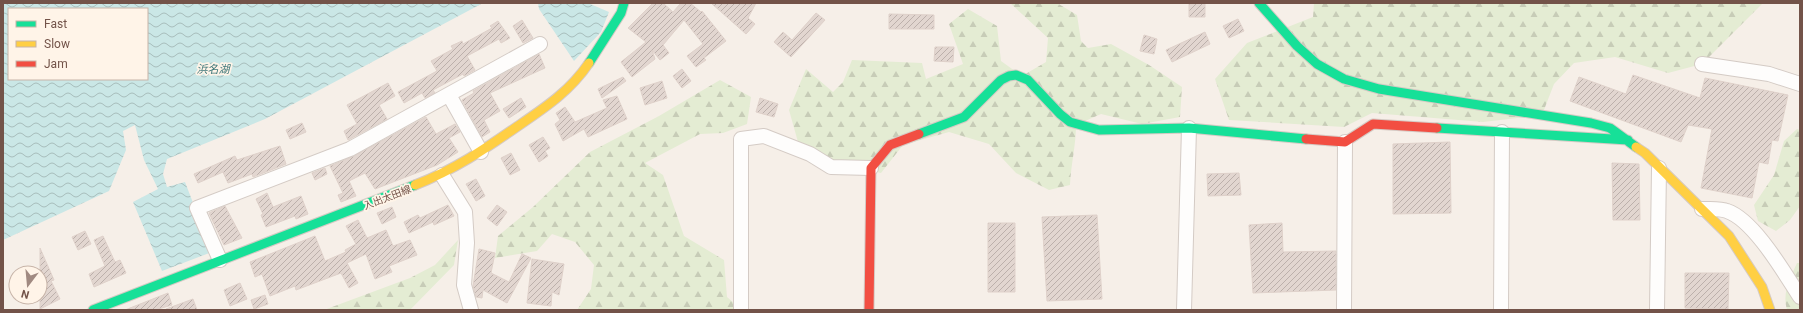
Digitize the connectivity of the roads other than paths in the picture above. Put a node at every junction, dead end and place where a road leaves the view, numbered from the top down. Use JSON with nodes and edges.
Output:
{"nodes":[{"id":1,"x":624,"y":3,"type":"edge"},
{"id":2,"x":1259,"y":3,"type":"edge"},
{"id":3,"x":540,"y":44,"type":"dead end"},
{"id":4,"x":1702,"y":64,"type":"dead end"},
{"id":5,"x":1800,"y":84,"type":"edge"},
{"id":6,"x":449,"y":95,"type":"junction"},
{"id":7,"x":1189,"y":128,"type":"junction"},
{"id":8,"x":1502,"y":132,"type":"junction"},
{"id":9,"x":1628,"y":140,"type":"junction"},
{"id":10,"x":1345,"y":142,"type":"junction"},
{"id":11,"x":481,"y":152,"type":"junction"},
{"id":12,"x":871,"y":168,"type":"junction"},
{"id":13,"x":1659,"y":168,"type":"junction"},
{"id":14,"x":442,"y":175,"type":"junction"},
{"id":15,"x":1702,"y":209,"type":"junction"},
{"id":16,"x":220,"y":260,"type":"junction"},
{"id":17,"x":1800,"y":297,"type":"edge"},
{"id":18,"x":93,"y":310,"type":"edge"},
{"id":19,"x":471,"y":310,"type":"edge"},
{"id":20,"x":741,"y":310,"type":"edge"},
{"id":21,"x":869,"y":310,"type":"edge"},
{"id":22,"x":1184,"y":310,"type":"edge"},
{"id":23,"x":1344,"y":310,"type":"edge"},
{"id":24,"x":1501,"y":310,"type":"edge"},
{"id":25,"x":1657,"y":310,"type":"edge"},
{"id":26,"x":1770,"y":310,"type":"edge"}],
"edges":[{"from":1,"to":11,"type":"street","name":"入出太田線"},
{"from":2,"to":9,"type":"street"},
{"from":3,"to":6,"type":"street"},
{"from":4,"to":5,"type":"street"},
{"from":6,"to":11,"type":"street"},
{"from":6,"to":16,"type":"street"},
{"from":7,"to":10,"type":"street"},
{"from":7,"to":12,"type":"street"},
{"from":7,"to":22,"type":"street"},
{"from":8,"to":9,"type":"street"},
{"from":8,"to":10,"type":"street"},
{"from":8,"to":24,"type":"street"},
{"from":9,"to":13,"type":"street"},
{"from":10,"to":23,"type":"street"},
{"from":11,"to":14,"type":"street","name":"入出太田線"},
{"from":12,"to":20,"type":"street"},
{"from":12,"to":21,"type":"street"},
{"from":13,"to":15,"type":"street"},
{"from":13,"to":25,"type":"street"},
{"from":14,"to":16,"type":"street","name":"入出太田線"},
{"from":14,"to":19,"type":"street"},
{"from":15,"to":17,"type":"street"},
{"from":15,"to":26,"type":"street"},
{"from":16,"to":18,"type":"street","name":"入出太田線"}]}
